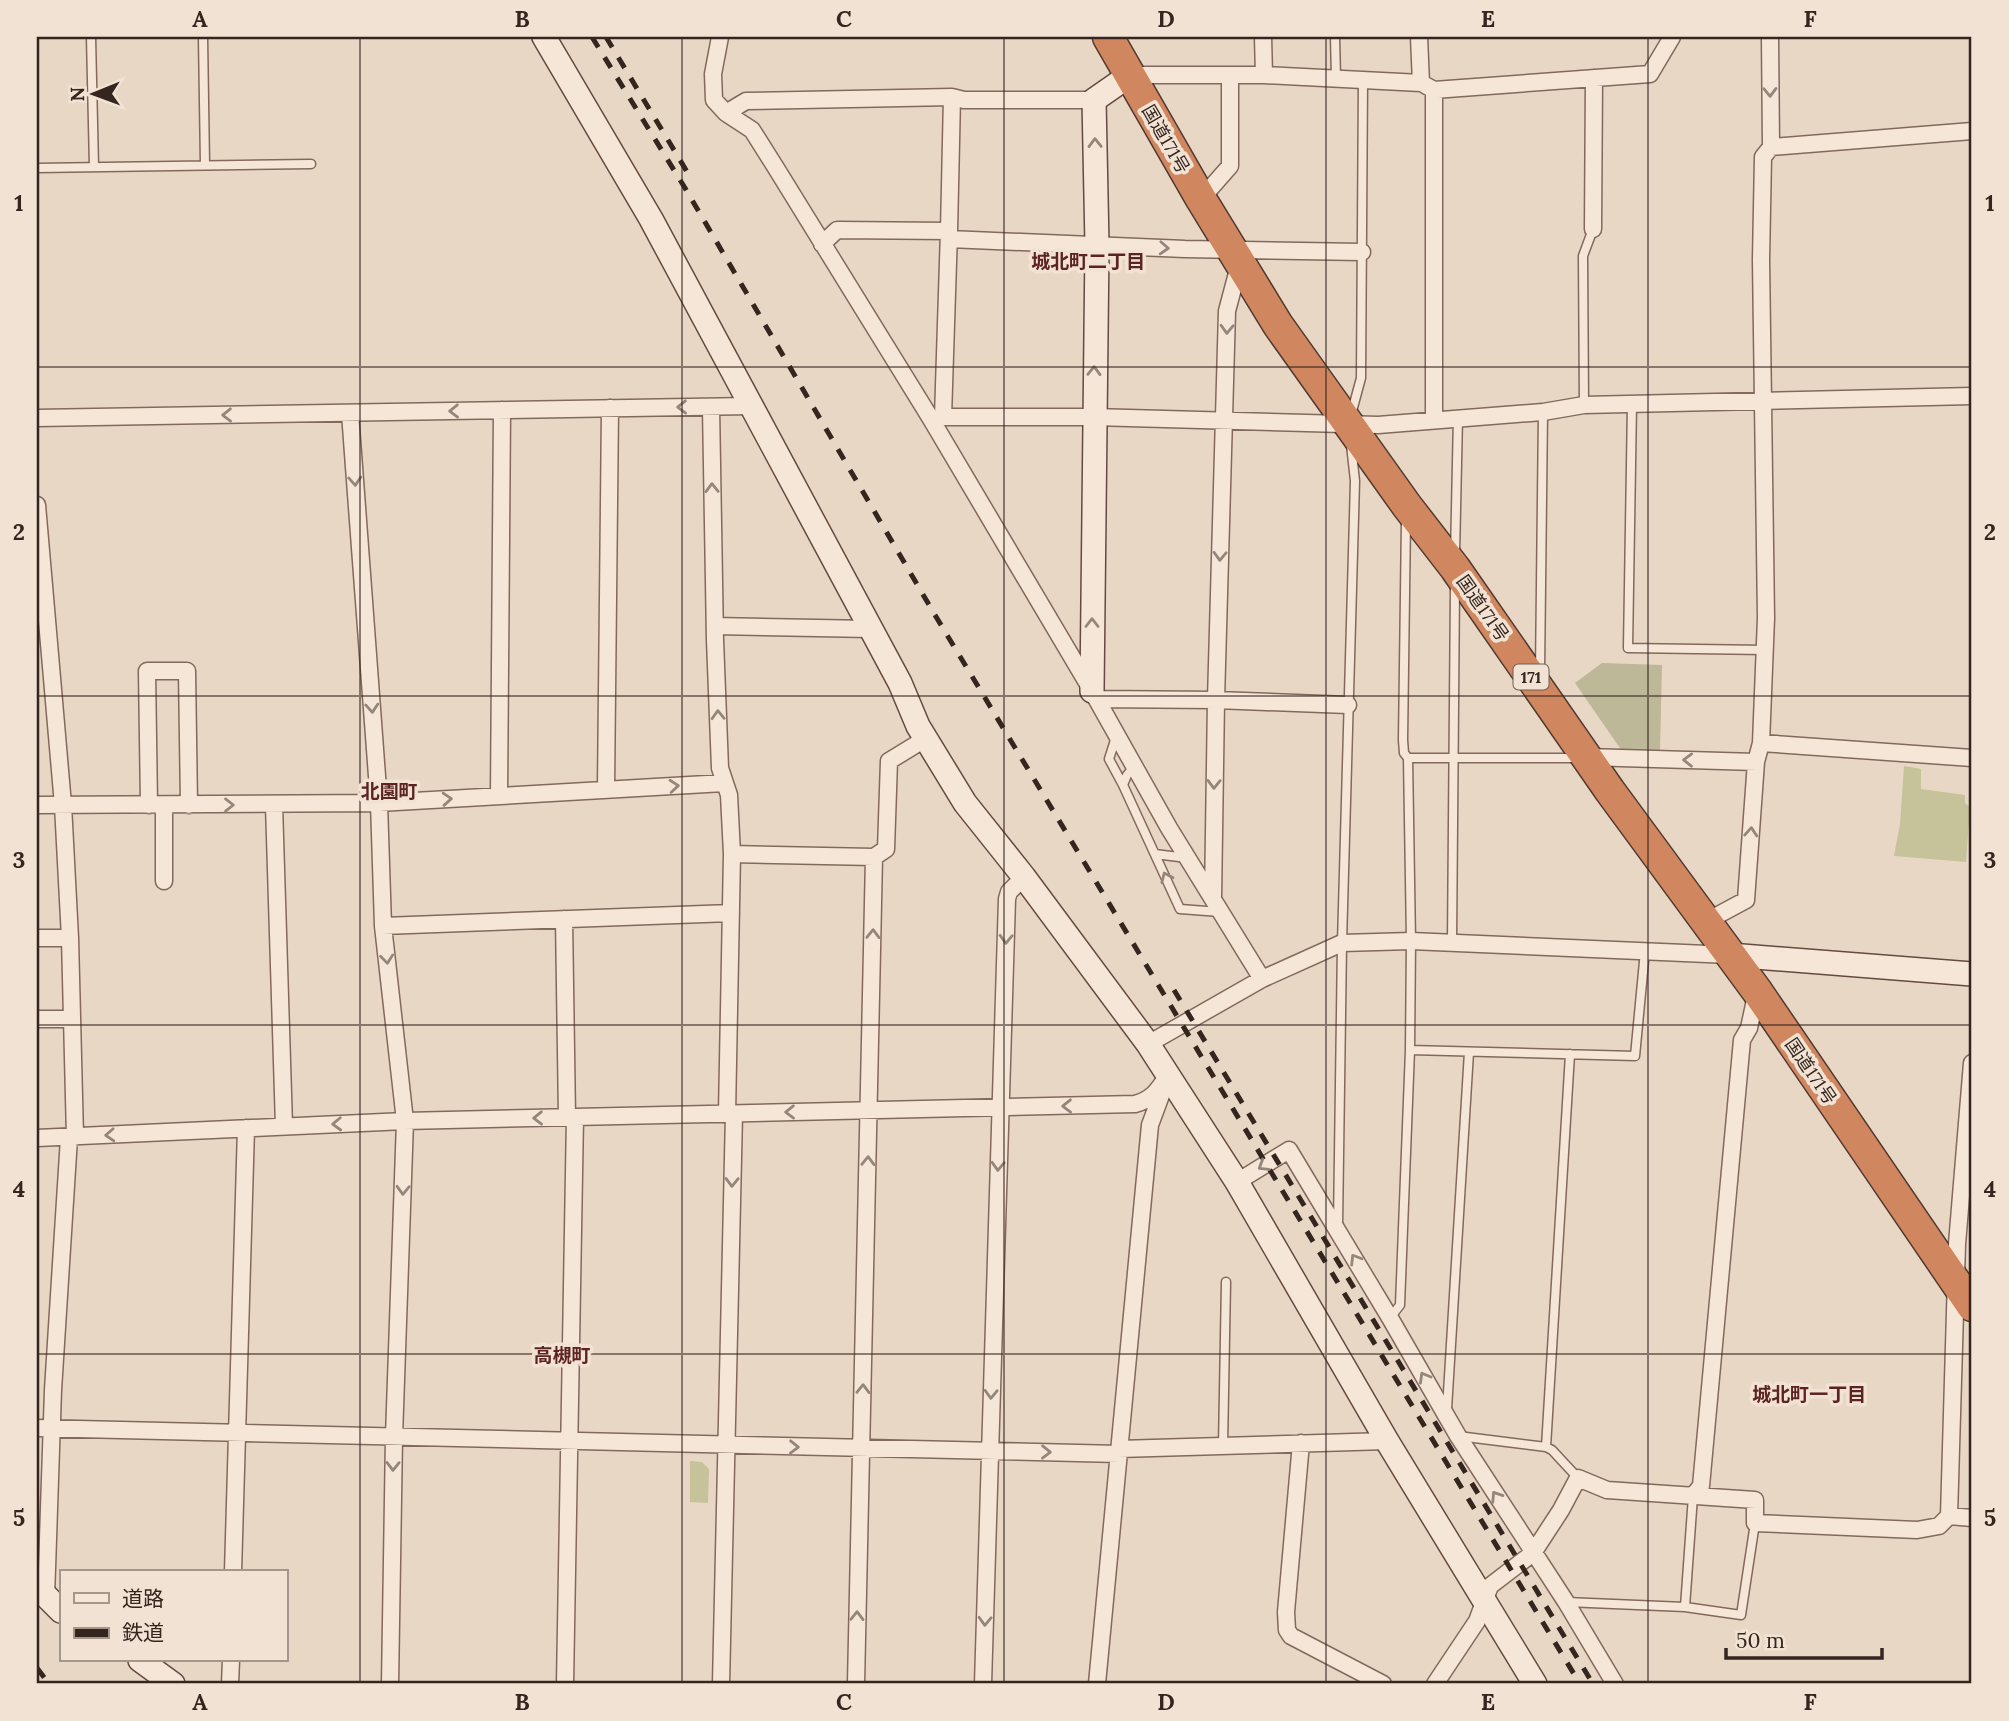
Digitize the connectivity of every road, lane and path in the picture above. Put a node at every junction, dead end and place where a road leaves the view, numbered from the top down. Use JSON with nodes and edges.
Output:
{"nodes":[{"id":1,"x":91,"y":37,"type":"edge"},
{"id":2,"x":203,"y":37,"type":"edge"},
{"id":3,"x":544,"y":37,"type":"edge"},
{"id":4,"x":720,"y":37,"type":"edge"},
{"id":5,"x":1108,"y":37,"type":"edge"},
{"id":6,"x":1263,"y":37,"type":"edge"},
{"id":7,"x":1335,"y":37,"type":"edge"},
{"id":8,"x":1419,"y":37,"type":"edge"},
{"id":9,"x":1672,"y":37,"type":"edge"},
{"id":10,"x":1770,"y":37,"type":"edge"},
{"id":11,"x":1130,"y":75,"type":"junction"},
{"id":12,"x":1265,"y":75,"type":"junction"},
{"id":13,"x":1230,"y":77,"type":"junction"},
{"id":14,"x":1336,"y":78,"type":"junction"},
{"id":15,"x":1594,"y":78,"type":"junction"},
{"id":16,"x":1363,"y":80,"type":"junction"},
{"id":17,"x":1427,"y":86,"type":"junction"},
{"id":18,"x":952,"y":97,"type":"junction"},
{"id":19,"x":1094,"y":100,"type":"junction"},
{"id":20,"x":726,"y":113,"type":"junction"},
{"id":21,"x":1972,"y":131,"type":"edge"},
{"id":22,"x":1771,"y":147,"type":"junction"},
{"id":23,"x":311,"y":164,"type":"dead end"},
{"id":24,"x":205,"y":165,"type":"junction"},
{"id":25,"x":94,"y":167,"type":"junction"},
{"id":26,"x":37,"y":168,"type":"edge"},
{"id":27,"x":1201,"y":199,"type":"junction"},
{"id":28,"x":1593,"y":229,"type":"joint"},
{"id":29,"x":949,"y":235,"type":"junction"},
{"id":30,"x":822,"y":244,"type":"junction"},
{"id":31,"x":1097,"y":245,"type":"junction"},
{"id":32,"x":1362,"y":252,"type":"junction"},
{"id":33,"x":1236,"y":256,"type":"junction"},
{"id":34,"x":1972,"y":396,"type":"edge"},
{"id":35,"x":1764,"y":401,"type":"junction"},
{"id":36,"x":1632,"y":404,"type":"junction"},
{"id":37,"x":1584,"y":405,"type":"junction"},
{"id":38,"x":750,"y":406,"type":"junction"},
{"id":39,"x":711,"y":407,"type":"junction"},
{"id":40,"x":610,"y":408,"type":"junction"},
{"id":41,"x":502,"y":410,"type":"junction"},
{"id":42,"x":1543,"y":412,"type":"junction"},
{"id":43,"x":350,"y":413,"type":"junction"},
{"id":44,"x":1093,"y":417,"type":"junction"},
{"id":45,"x":1458,"y":417,"type":"junction"},
{"id":46,"x":37,"y":418,"type":"edge"},
{"id":47,"x":937,"y":418,"type":"junction"},
{"id":48,"x":1434,"y":419,"type":"junction"},
{"id":49,"x":1224,"y":421,"type":"junction"},
{"id":50,"x":1348,"y":423,"type":"junction"},
{"id":51,"x":1407,"y":506,"type":"junction"},
{"id":52,"x":37,"y":514,"type":"edge"},
{"id":53,"x":1455,"y":568,"type":"junction"},
{"id":54,"x":715,"y":626,"type":"junction"},
{"id":55,"x":871,"y":629,"type":"junction"},
{"id":56,"x":1765,"y":650,"type":"junction"},
{"id":57,"x":1539,"y":689,"type":"junction"},
{"id":58,"x":1094,"y":695,"type":"junction"},
{"id":59,"x":1216,"y":700,"type":"junction"},
{"id":60,"x":1348,"y":705,"type":"junction"},
{"id":61,"x":1116,"y":736,"type":"junction"},
{"id":62,"x":925,"y":739,"type":"junction"},
{"id":63,"x":1761,"y":743,"type":"junction"},
{"id":64,"x":1455,"y":757,"type":"junction"},
{"id":65,"x":1587,"y":757,"type":"junction"},
{"id":66,"x":1408,"y":758,"type":"junction"},
{"id":67,"x":1972,"y":758,"type":"edge"},
{"id":68,"x":1756,"y":762,"type":"junction"},
{"id":69,"x":1133,"y":768,"type":"junction"},
{"id":70,"x":724,"y":783,"type":"junction"},
{"id":71,"x":1123,"y":786,"type":"junction"},
{"id":72,"x":606,"y":788,"type":"junction"},
{"id":73,"x":499,"y":796,"type":"junction"},
{"id":74,"x":379,"y":803,"type":"junction"},
{"id":75,"x":37,"y":805,"type":"edge"},
{"id":76,"x":63,"y":805,"type":"junction"},
{"id":77,"x":157,"y":805,"type":"junction"},
{"id":78,"x":189,"y":805,"type":"junction"},
{"id":79,"x":274,"y":805,"type":"junction"},
{"id":80,"x":732,"y":854,"type":"junction"},
{"id":81,"x":1155,"y":854,"type":"junction"},
{"id":82,"x":874,"y":857,"type":"junction"},
{"id":83,"x":1187,"y":858,"type":"junction"},
{"id":84,"x":1024,"y":877,"type":"junction"},
{"id":85,"x":164,"y":881,"type":"dead end"},
{"id":86,"x":1217,"y":906,"type":"junction"},
{"id":87,"x":731,"y":913,"type":"junction"},
{"id":88,"x":564,"y":919,"type":"junction"},
{"id":89,"x":1707,"y":921,"type":"junction"},
{"id":90,"x":383,"y":926,"type":"junction"},
{"id":91,"x":37,"y":938,"type":"edge"},
{"id":92,"x":70,"y":938,"type":"junction"},
{"id":93,"x":1411,"y":941,"type":"junction"},
{"id":94,"x":1342,"y":943,"type":"junction"},
{"id":95,"x":1452,"y":943,"type":"junction"},
{"id":96,"x":1645,"y":951,"type":"junction"},
{"id":97,"x":1730,"y":955,"type":"junction"},
{"id":98,"x":1972,"y":974,"type":"edge"},
{"id":99,"x":1262,"y":979,"type":"junction"},
{"id":100,"x":1757,"y":991,"type":"junction"},
{"id":101,"x":37,"y":1019,"type":"edge"},
{"id":102,"x":72,"y":1019,"type":"junction"},
{"id":103,"x":1148,"y":1044,"type":"junction"},
{"id":104,"x":1410,"y":1050,"type":"junction"},
{"id":105,"x":1469,"y":1052,"type":"junction"},
{"id":106,"x":1570,"y":1054,"type":"junction"},
{"id":107,"x":1972,"y":1063,"type":"edge"},
{"id":108,"x":1168,"y":1075,"type":"junction"},
{"id":109,"x":1000,"y":1107,"type":"junction"},
{"id":110,"x":869,"y":1111,"type":"junction"},
{"id":111,"x":731,"y":1114,"type":"junction"},
{"id":112,"x":571,"y":1117,"type":"junction"},
{"id":113,"x":405,"y":1121,"type":"junction"},
{"id":114,"x":284,"y":1126,"type":"junction"},
{"id":115,"x":246,"y":1128,"type":"junction"},
{"id":116,"x":72,"y":1137,"type":"junction"},
{"id":117,"x":37,"y":1138,"type":"edge"},
{"id":118,"x":1237,"y":1182,"type":"junction"},
{"id":119,"x":1966,"y":1201,"type":"edge"},
{"id":120,"x":1338,"y":1232,"type":"junction"},
{"id":121,"x":1955,"y":1281,"type":"junction"},
{"id":122,"x":1226,"y":1282,"type":"dead end"},
{"id":123,"x":1972,"y":1306,"type":"edge"},
{"id":124,"x":1390,"y":1318,"type":"junction"},
{"id":125,"x":1447,"y":1416,"type":"junction"},
{"id":126,"x":45,"y":1428,"type":"edge"},
{"id":127,"x":237,"y":1433,"type":"junction"},
{"id":128,"x":1458,"y":1436,"type":"junction"},
{"id":129,"x":394,"y":1437,"type":"junction"},
{"id":130,"x":569,"y":1441,"type":"junction"},
{"id":131,"x":1387,"y":1441,"type":"junction"},
{"id":132,"x":1301,"y":1443,"type":"junction"},
{"id":133,"x":726,"y":1445,"type":"junction"},
{"id":134,"x":1223,"y":1446,"type":"junction"},
{"id":135,"x":1546,"y":1447,"type":"junction"},
{"id":136,"x":861,"y":1448,"type":"junction"},
{"id":137,"x":990,"y":1451,"type":"junction"},
{"id":138,"x":1119,"y":1451,"type":"junction"},
{"id":139,"x":1578,"y":1478,"type":"junction"},
{"id":140,"x":1693,"y":1496,"type":"junction"},
{"id":141,"x":1949,"y":1517,"type":"junction"},
{"id":142,"x":1972,"y":1518,"type":"edge"},
{"id":143,"x":1755,"y":1523,"type":"junction"},
{"id":144,"x":1533,"y":1553,"type":"junction"},
{"id":145,"x":233,"y":1570,"type":"edge"},
{"id":146,"x":48,"y":1598,"type":"edge"},
{"id":147,"x":1484,"y":1602,"type":"junction"},
{"id":148,"x":1566,"y":1602,"type":"junction"},
{"id":149,"x":1685,"y":1607,"type":"junction"},
{"id":150,"x":143,"y":1662,"type":"edge"},
{"id":151,"x":231,"y":1662,"type":"edge"},
{"id":152,"x":173,"y":1684,"type":"edge"},
{"id":153,"x":230,"y":1684,"type":"edge"},
{"id":154,"x":390,"y":1684,"type":"edge"},
{"id":155,"x":565,"y":1684,"type":"edge"},
{"id":156,"x":721,"y":1684,"type":"edge"},
{"id":157,"x":856,"y":1684,"type":"edge"},
{"id":158,"x":983,"y":1684,"type":"edge"},
{"id":159,"x":1097,"y":1684,"type":"edge"},
{"id":160,"x":1383,"y":1684,"type":"edge"},
{"id":161,"x":1435,"y":1684,"type":"edge"},
{"id":162,"x":1535,"y":1684,"type":"edge"},
{"id":163,"x":1615,"y":1684,"type":"edge"}],
"edges":[{"from":1,"to":25,"type":"lane"},
{"from":2,"to":24,"type":"lane"},
{"from":3,"to":38,"type":"street"},
{"from":4,"to":20,"type":"street"},
{"from":5,"to":11,"type":"highway","name":"国道171号","number":"171"},
{"from":6,"to":12,"type":"street"},
{"from":7,"to":14,"type":"lane"},
{"from":8,"to":17,"type":"street"},
{"from":9,"to":15,"type":"street"},
{"from":10,"to":22,"type":"street","one_way":true},
{"from":11,"to":13,"type":"street"},
{"from":11,"to":19,"type":"street"},
{"from":11,"to":27,"type":"highway","name":"国道171号","number":"171"},
{"from":12,"to":13,"type":"street"},
{"from":12,"to":14,"type":"street"},
{"from":13,"to":27,"type":"street"},
{"from":14,"to":16,"type":"street"},
{"from":15,"to":17,"type":"street"},
{"from":15,"to":28,"type":"street"},
{"from":16,"to":17,"type":"street"},
{"from":16,"to":32,"type":"lane"},
{"from":17,"to":48,"type":"street"},
{"from":18,"to":19,"type":"street"},
{"from":18,"to":20,"type":"street"},
{"from":18,"to":29,"type":"street"},
{"from":31,"to":19,"type":"street","one_way":true},
{"from":20,"to":30,"type":"street"},
{"from":21,"to":22,"type":"street"},
{"from":22,"to":35,"type":"street"},
{"from":23,"to":24,"type":"lane"},
{"from":24,"to":25,"type":"lane"},
{"from":25,"to":26,"type":"lane"},
{"from":27,"to":33,"type":"highway","name":"国道171号","number":"171"},
{"from":28,"to":37,"type":"lane"},
{"from":29,"to":30,"type":"street"},
{"from":29,"to":31,"type":"street"},
{"from":29,"to":47,"type":"street"},
{"from":30,"to":47,"type":"street"},
{"from":31,"to":33,"type":"street","one_way":true},
{"from":44,"to":31,"type":"street","one_way":true},
{"from":32,"to":33,"type":"street"},
{"from":32,"to":50,"type":"lane"},
{"from":33,"to":49,"type":"street","one_way":true},
{"from":33,"to":50,"type":"highway","name":"国道171号","number":"171"},
{"from":34,"to":35,"type":"street"},
{"from":35,"to":36,"type":"street"},
{"from":35,"to":56,"type":"street"},
{"from":36,"to":37,"type":"street"},
{"from":36,"to":56,"type":"lane"},
{"from":37,"to":42,"type":"street"},
{"from":38,"to":39,"type":"street"},
{"from":38,"to":55,"type":"street"},
{"from":39,"to":40,"type":"street","one_way":true},
{"from":54,"to":39,"type":"street","one_way":true},
{"from":40,"to":41,"type":"street"},
{"from":40,"to":72,"type":"street"},
{"from":41,"to":43,"type":"street","one_way":true},
{"from":41,"to":73,"type":"street"},
{"from":42,"to":45,"type":"street"},
{"from":42,"to":57,"type":"lane"},
{"from":43,"to":46,"type":"street","one_way":true},
{"from":43,"to":74,"type":"street","one_way":true},
{"from":44,"to":47,"type":"street"},
{"from":44,"to":49,"type":"street"},
{"from":58,"to":44,"type":"street","one_way":true},
{"from":45,"to":48,"type":"street"},
{"from":45,"to":53,"type":"lane"},
{"from":47,"to":58,"type":"street"},
{"from":48,"to":50,"type":"street"},
{"from":49,"to":50,"type":"street"},
{"from":49,"to":59,"type":"street","one_way":true},
{"from":50,"to":51,"type":"highway","name":"国道171号","number":"171"},
{"from":50,"to":60,"type":"lane"},
{"from":51,"to":53,"type":"highway","name":"国道171号","number":"171"},
{"from":51,"to":66,"type":"lane"},
{"from":52,"to":76,"type":"street"},
{"from":53,"to":57,"type":"highway","name":"国道171号","number":"171"},
{"from":53,"to":64,"type":"lane"},
{"from":54,"to":55,"type":"street"},
{"from":70,"to":54,"type":"street","one_way":true},
{"from":55,"to":62,"type":"street"},
{"from":56,"to":63,"type":"street"},
{"from":57,"to":65,"type":"highway","name":"国道171号","number":"171"},
{"from":58,"to":59,"type":"street"},
{"from":58,"to":61,"type":"street"},
{"from":59,"to":60,"type":"street"},
{"from":59,"to":86,"type":"street","one_way":true},
{"from":60,"to":94,"type":"lane"},
{"from":61,"to":69,"type":"street"},
{"from":61,"to":71,"type":"lane"},
{"from":62,"to":82,"type":"street"},
{"from":62,"to":84,"type":"street"},
{"from":63,"to":67,"type":"street"},
{"from":63,"to":68,"type":"street"},
{"from":64,"to":65,"type":"lane"},
{"from":64,"to":66,"type":"lane"},
{"from":64,"to":95,"type":"lane"},
{"from":68,"to":65,"type":"street","one_way":true},
{"from":65,"to":89,"type":"highway","name":"国道171号","number":"171"},
{"from":66,"to":93,"type":"lane"},
{"from":89,"to":68,"type":"street","one_way":true},
{"from":69,"to":71,"type":"lane"},
{"from":69,"to":83,"type":"street"},
{"from":72,"to":70,"type":"street","one_way":true},
{"from":70,"to":80,"type":"street"},
{"from":71,"to":81,"type":"lane"},
{"from":72,"to":73,"type":"street"},
{"from":74,"to":73,"type":"street","one_way":true},
{"from":74,"to":79,"type":"street"},
{"from":74,"to":90,"type":"street"},
{"from":75,"to":76,"type":"street"},
{"from":76,"to":77,"type":"street"},
{"from":76,"to":92,"type":"street"},
{"from":77,"to":78,"type":"street"},
{"from":77,"to":78,"type":"street"},
{"from":77,"to":85,"type":"street"},
{"from":78,"to":79,"type":"street","one_way":true},
{"from":79,"to":114,"type":"street"},
{"from":80,"to":82,"type":"street"},
{"from":80,"to":87,"type":"street"},
{"from":81,"to":83,"type":"lane"},
{"from":86,"to":81,"type":"lane","one_way":true},
{"from":110,"to":82,"type":"street","one_way":true},
{"from":83,"to":86,"type":"street"},
{"from":84,"to":103,"type":"street"},
{"from":84,"to":109,"type":"street","one_way":true},
{"from":86,"to":99,"type":"street"},
{"from":87,"to":88,"type":"street"},
{"from":87,"to":111,"type":"street"},
{"from":88,"to":90,"type":"street"},
{"from":88,"to":112,"type":"street"},
{"from":89,"to":97,"type":"highway","name":"国道171号","number":"171"},
{"from":90,"to":113,"type":"street","one_way":true},
{"from":91,"to":92,"type":"street"},
{"from":92,"to":102,"type":"street"},
{"from":93,"to":94,"type":"street"},
{"from":93,"to":95,"type":"street"},
{"from":93,"to":104,"type":"lane"},
{"from":94,"to":99,"type":"street"},
{"from":94,"to":120,"type":"lane"},
{"from":95,"to":96,"type":"street"},
{"from":96,"to":97,"type":"street"},
{"from":96,"to":106,"type":"lane"},
{"from":97,"to":98,"type":"street"},
{"from":97,"to":100,"type":"highway","name":"国道171号","number":"171"},
{"from":99,"to":103,"type":"street"},
{"from":100,"to":121,"type":"highway","name":"国道171号","number":"171"},
{"from":100,"to":140,"type":"street"},
{"from":101,"to":102,"type":"street"},
{"from":102,"to":116,"type":"street"},
{"from":103,"to":108,"type":"street"},
{"from":104,"to":105,"type":"lane"},
{"from":104,"to":124,"type":"lane"},
{"from":105,"to":106,"type":"lane"},
{"from":105,"to":125,"type":"lane"},
{"from":106,"to":135,"type":"lane"},
{"from":107,"to":119,"type":"street"},
{"from":108,"to":109,"type":"street","one_way":true},
{"from":108,"to":118,"type":"street"},
{"from":108,"to":138,"type":"street"},
{"from":109,"to":110,"type":"street"},
{"from":109,"to":137,"type":"street","one_way":true},
{"from":110,"to":111,"type":"street","one_way":true},
{"from":136,"to":110,"type":"street","one_way":true},
{"from":111,"to":112,"type":"street"},
{"from":111,"to":133,"type":"street","one_way":true},
{"from":112,"to":113,"type":"street","one_way":true},
{"from":112,"to":130,"type":"street"},
{"from":113,"to":114,"type":"street","one_way":true},
{"from":113,"to":129,"type":"street","one_way":true},
{"from":114,"to":115,"type":"street"},
{"from":115,"to":116,"type":"street","one_way":true},
{"from":115,"to":127,"type":"street"},
{"from":116,"to":117,"type":"street"},
{"from":116,"to":126,"type":"street"},
{"from":120,"to":118,"type":"street","one_way":true},
{"from":118,"to":131,"type":"street"},
{"from":119,"to":121,"type":"street"},
{"from":124,"to":120,"type":"street","one_way":true},
{"from":121,"to":123,"type":"highway","name":"国道171号","number":"171"},
{"from":121,"to":141,"type":"street"},
{"from":122,"to":134,"type":"lane"},
{"from":125,"to":124,"type":"street","one_way":true},
{"from":125,"to":128,"type":"street"},
{"from":126,"to":127,"type":"street"},
{"from":126,"to":146,"type":"street"},
{"from":127,"to":129,"type":"street"},
{"from":127,"to":145,"type":"street"},
{"from":128,"to":135,"type":"lane"},
{"from":144,"to":128,"type":"street","one_way":true},
{"from":129,"to":130,"type":"street"},
{"from":129,"to":154,"type":"street","one_way":true},
{"from":130,"to":133,"type":"street"},
{"from":130,"to":155,"type":"street"},
{"from":131,"to":132,"type":"street"},
{"from":131,"to":147,"type":"street"},
{"from":132,"to":134,"type":"street"},
{"from":132,"to":160,"type":"street"},
{"from":133,"to":136,"type":"street","one_way":true},
{"from":133,"to":156,"type":"street"},
{"from":134,"to":138,"type":"street"},
{"from":135,"to":139,"type":"lane"},
{"from":136,"to":137,"type":"street"},
{"from":157,"to":136,"type":"street","one_way":true},
{"from":137,"to":138,"type":"street","one_way":true},
{"from":137,"to":158,"type":"street","one_way":true},
{"from":138,"to":159,"type":"street"},
{"from":139,"to":140,"type":"street"},
{"from":139,"to":144,"type":"street"},
{"from":140,"to":143,"type":"street"},
{"from":140,"to":149,"type":"lane"},
{"from":141,"to":142,"type":"street"},
{"from":141,"to":143,"type":"street"},
{"from":143,"to":149,"type":"lane"},
{"from":144,"to":147,"type":"street"},
{"from":144,"to":148,"type":"street"},
{"from":147,"to":161,"type":"street"},
{"from":147,"to":162,"type":"street"},
{"from":148,"to":149,"type":"lane"},
{"from":148,"to":163,"type":"street"},
{"from":150,"to":152,"type":"street"},
{"from":151,"to":153,"type":"street"}]}
